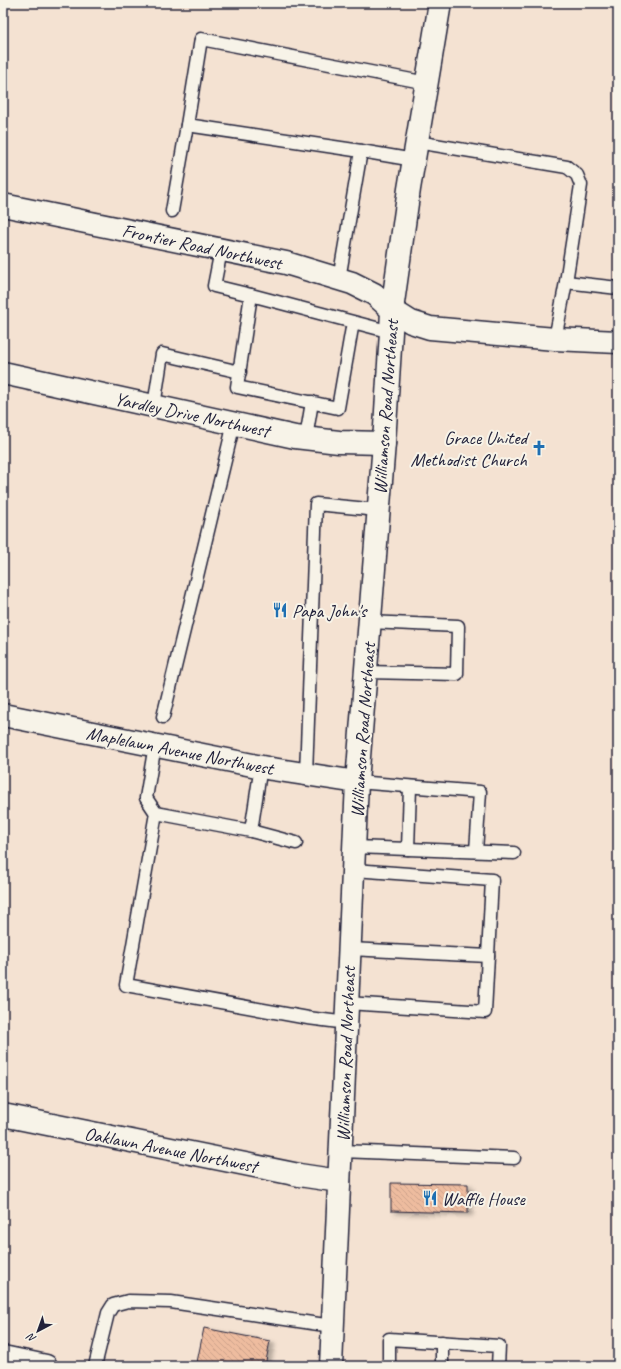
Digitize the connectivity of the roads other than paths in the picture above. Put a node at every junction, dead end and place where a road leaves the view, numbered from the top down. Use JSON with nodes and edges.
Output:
{"nodes":[{"id":1,"x":440,"y":3,"type":"edge"},
{"id":2,"x":427,"y":83,"type":"junction"},
{"id":3,"x":187,"y":125,"type":"junction"},
{"id":4,"x":361,"y":151,"type":"junction"},
{"id":5,"x":416,"y":151,"type":"junction"},
{"id":6,"x":3,"y":205,"type":"edge"},
{"id":7,"x":172,"y":211,"type":"dead end"},
{"id":8,"x":221,"y":250,"type":"junction"},
{"id":9,"x":339,"y":279,"type":"junction"},
{"id":10,"x":566,"y":282,"type":"junction"},
{"id":11,"x":618,"y":288,"type":"edge"},
{"id":12,"x":251,"y":295,"type":"junction"},
{"id":13,"x":392,"y":310,"type":"junction"},
{"id":14,"x":353,"y":322,"type":"junction"},
{"id":15,"x":391,"y":332,"type":"junction"},
{"id":16,"x":555,"y":339,"type":"junction"},
{"id":17,"x":618,"y":342,"type":"edge"},
{"id":18,"x":240,"y":372,"type":"junction"},
{"id":19,"x":3,"y":373,"type":"edge"},
{"id":20,"x":312,"y":402,"type":"junction"},
{"id":21,"x":154,"y":406,"type":"junction"},
{"id":22,"x":234,"y":424,"type":"junction"},
{"id":23,"x":306,"y":438,"type":"junction"},
{"id":24,"x":384,"y":442,"type":"junction"},
{"id":25,"x":378,"y":510,"type":"junction"},
{"id":26,"x":369,"y":622,"type":"junction"},
{"id":27,"x":366,"y":672,"type":"junction"},
{"id":28,"x":3,"y":715,"type":"edge"},
{"id":29,"x":163,"y":717,"type":"dead end"},
{"id":30,"x":155,"y":745,"type":"junction"},
{"id":31,"x":261,"y":766,"type":"junction"},
{"id":32,"x":306,"y":774,"type":"junction"},
{"id":33,"x":357,"y":782,"type":"junction"},
{"id":34,"x":410,"y":787,"type":"junction"},
{"id":35,"x":156,"y":813,"type":"junction"},
{"id":36,"x":251,"y":831,"type":"junction"},
{"id":37,"x":296,"y":843,"type":"dead end"},
{"id":38,"x":355,"y":847,"type":"junction"},
{"id":39,"x":408,"y":849,"type":"junction"},
{"id":40,"x":476,"y":851,"type":"junction"},
{"id":41,"x":514,"y":853,"type":"dead end"},
{"id":42,"x":354,"y":870,"type":"junction"},
{"id":43,"x":350,"y":949,"type":"junction"},
{"id":44,"x":488,"y":956,"type":"junction"},
{"id":45,"x":347,"y":1013,"type":"junction"},
{"id":46,"x":3,"y":1115,"type":"edge"},
{"id":47,"x":341,"y":1151,"type":"junction"},
{"id":48,"x":514,"y":1158,"type":"dead end"},
{"id":49,"x":339,"y":1181,"type":"junction"},
{"id":50,"x":332,"y":1326,"type":"junction"},
{"id":51,"x":442,"y":1342,"type":"junction"},
{"id":52,"x":3,"y":1357,"type":"edge"},
{"id":53,"x":46,"y":1366,"type":"edge"},
{"id":54,"x":94,"y":1366,"type":"edge"},
{"id":55,"x":331,"y":1366,"type":"edge"},
{"id":56,"x":389,"y":1366,"type":"edge"},
{"id":57,"x":442,"y":1366,"type":"edge"},
{"id":58,"x":498,"y":1366,"type":"edge"}],
"edges":[{"from":1,"to":2,"type":"street","name":"Williamson Road Northeast"},
{"from":2,"to":3,"type":"lane"},
{"from":2,"to":5,"type":"street","name":"Williamson Road Northeast"},
{"from":3,"to":4,"type":"lane"},
{"from":3,"to":7,"type":"lane"},
{"from":4,"to":5,"type":"lane"},
{"from":4,"to":9,"type":"lane"},
{"from":5,"to":10,"type":"lane"},
{"from":5,"to":13,"type":"street","name":"Williamson Road Northeast"},
{"from":6,"to":8,"type":"street","name":"Frontier Road Northwest"},
{"from":8,"to":9,"type":"street","name":"Frontier Road Northwest"},
{"from":8,"to":12,"type":"lane"},
{"from":9,"to":13,"type":"street","name":"Frontier Road Northwest"},
{"from":10,"to":11,"type":"lane"},
{"from":10,"to":16,"type":"lane"},
{"from":12,"to":14,"type":"lane"},
{"from":12,"to":18,"type":"lane"},
{"from":13,"to":15,"type":"street","name":"Williamson Road Northeast"},
{"from":13,"to":16,"type":"street","name":"Frontier Road Northwest"},
{"from":14,"to":15,"type":"lane"},
{"from":14,"to":20,"type":"lane"},
{"from":15,"to":24,"type":"street","name":"Williamson Road Northeast"},
{"from":16,"to":17,"type":"street","name":"Frontier Road Northwest"},
{"from":18,"to":20,"type":"lane"},
{"from":18,"to":21,"type":"lane"},
{"from":19,"to":21,"type":"street","name":"Yardley Drive Northwest"},
{"from":20,"to":23,"type":"lane"},
{"from":21,"to":22,"type":"street","name":"Yardley Drive Northwest"},
{"from":22,"to":23,"type":"street","name":"Yardley Drive Northwest"},
{"from":22,"to":29,"type":"lane"},
{"from":23,"to":24,"type":"street","name":"Yardley Drive Northwest"},
{"from":24,"to":25,"type":"street","name":"Williamson Road Northeast"},
{"from":25,"to":26,"type":"street","name":"Williamson Road Northeast"},
{"from":25,"to":32,"type":"lane"},
{"from":26,"to":27,"type":"street","name":"Williamson Road Northeast"},
{"from":26,"to":27,"type":"lane"},
{"from":27,"to":33,"type":"street","name":"Williamson Road Northeast"},
{"from":28,"to":30,"type":"street","name":"Maplelawn Avenue Northwest"},
{"from":30,"to":31,"type":"street","name":"Maplelawn Avenue Northwest"},
{"from":30,"to":35,"type":"lane"},
{"from":31,"to":32,"type":"street","name":"Maplelawn Avenue Northwest"},
{"from":31,"to":36,"type":"lane"},
{"from":32,"to":33,"type":"street","name":"Maplelawn Avenue Northwest"},
{"from":33,"to":34,"type":"lane"},
{"from":33,"to":38,"type":"street","name":"Williamson Road Northeast"},
{"from":34,"to":39,"type":"lane"},
{"from":34,"to":40,"type":"lane"},
{"from":35,"to":36,"type":"lane"},
{"from":35,"to":45,"type":"lane"},
{"from":36,"to":37,"type":"lane"},
{"from":38,"to":39,"type":"lane"},
{"from":38,"to":42,"type":"street","name":"Williamson Road Northeast"},
{"from":39,"to":40,"type":"lane"},
{"from":40,"to":41,"type":"lane"},
{"from":42,"to":43,"type":"street","name":"Williamson Road Northeast"},
{"from":42,"to":44,"type":"lane"},
{"from":43,"to":44,"type":"lane"},
{"from":43,"to":45,"type":"street","name":"Williamson Road Northeast"},
{"from":44,"to":45,"type":"lane"},
{"from":45,"to":47,"type":"street","name":"Williamson Road Northeast"},
{"from":46,"to":49,"type":"street","name":"Oaklawn Avenue Northwest"},
{"from":47,"to":48,"type":"lane"},
{"from":47,"to":49,"type":"street","name":"Williamson Road Northeast"},
{"from":49,"to":50,"type":"street","name":"Williamson Road Northeast"},
{"from":50,"to":54,"type":"lane"},
{"from":50,"to":55,"type":"street","name":"Williamson Road Northeast"},
{"from":51,"to":56,"type":"lane"},
{"from":51,"to":57,"type":"lane"},
{"from":51,"to":58,"type":"lane"},
{"from":52,"to":53,"type":"street"}]}
